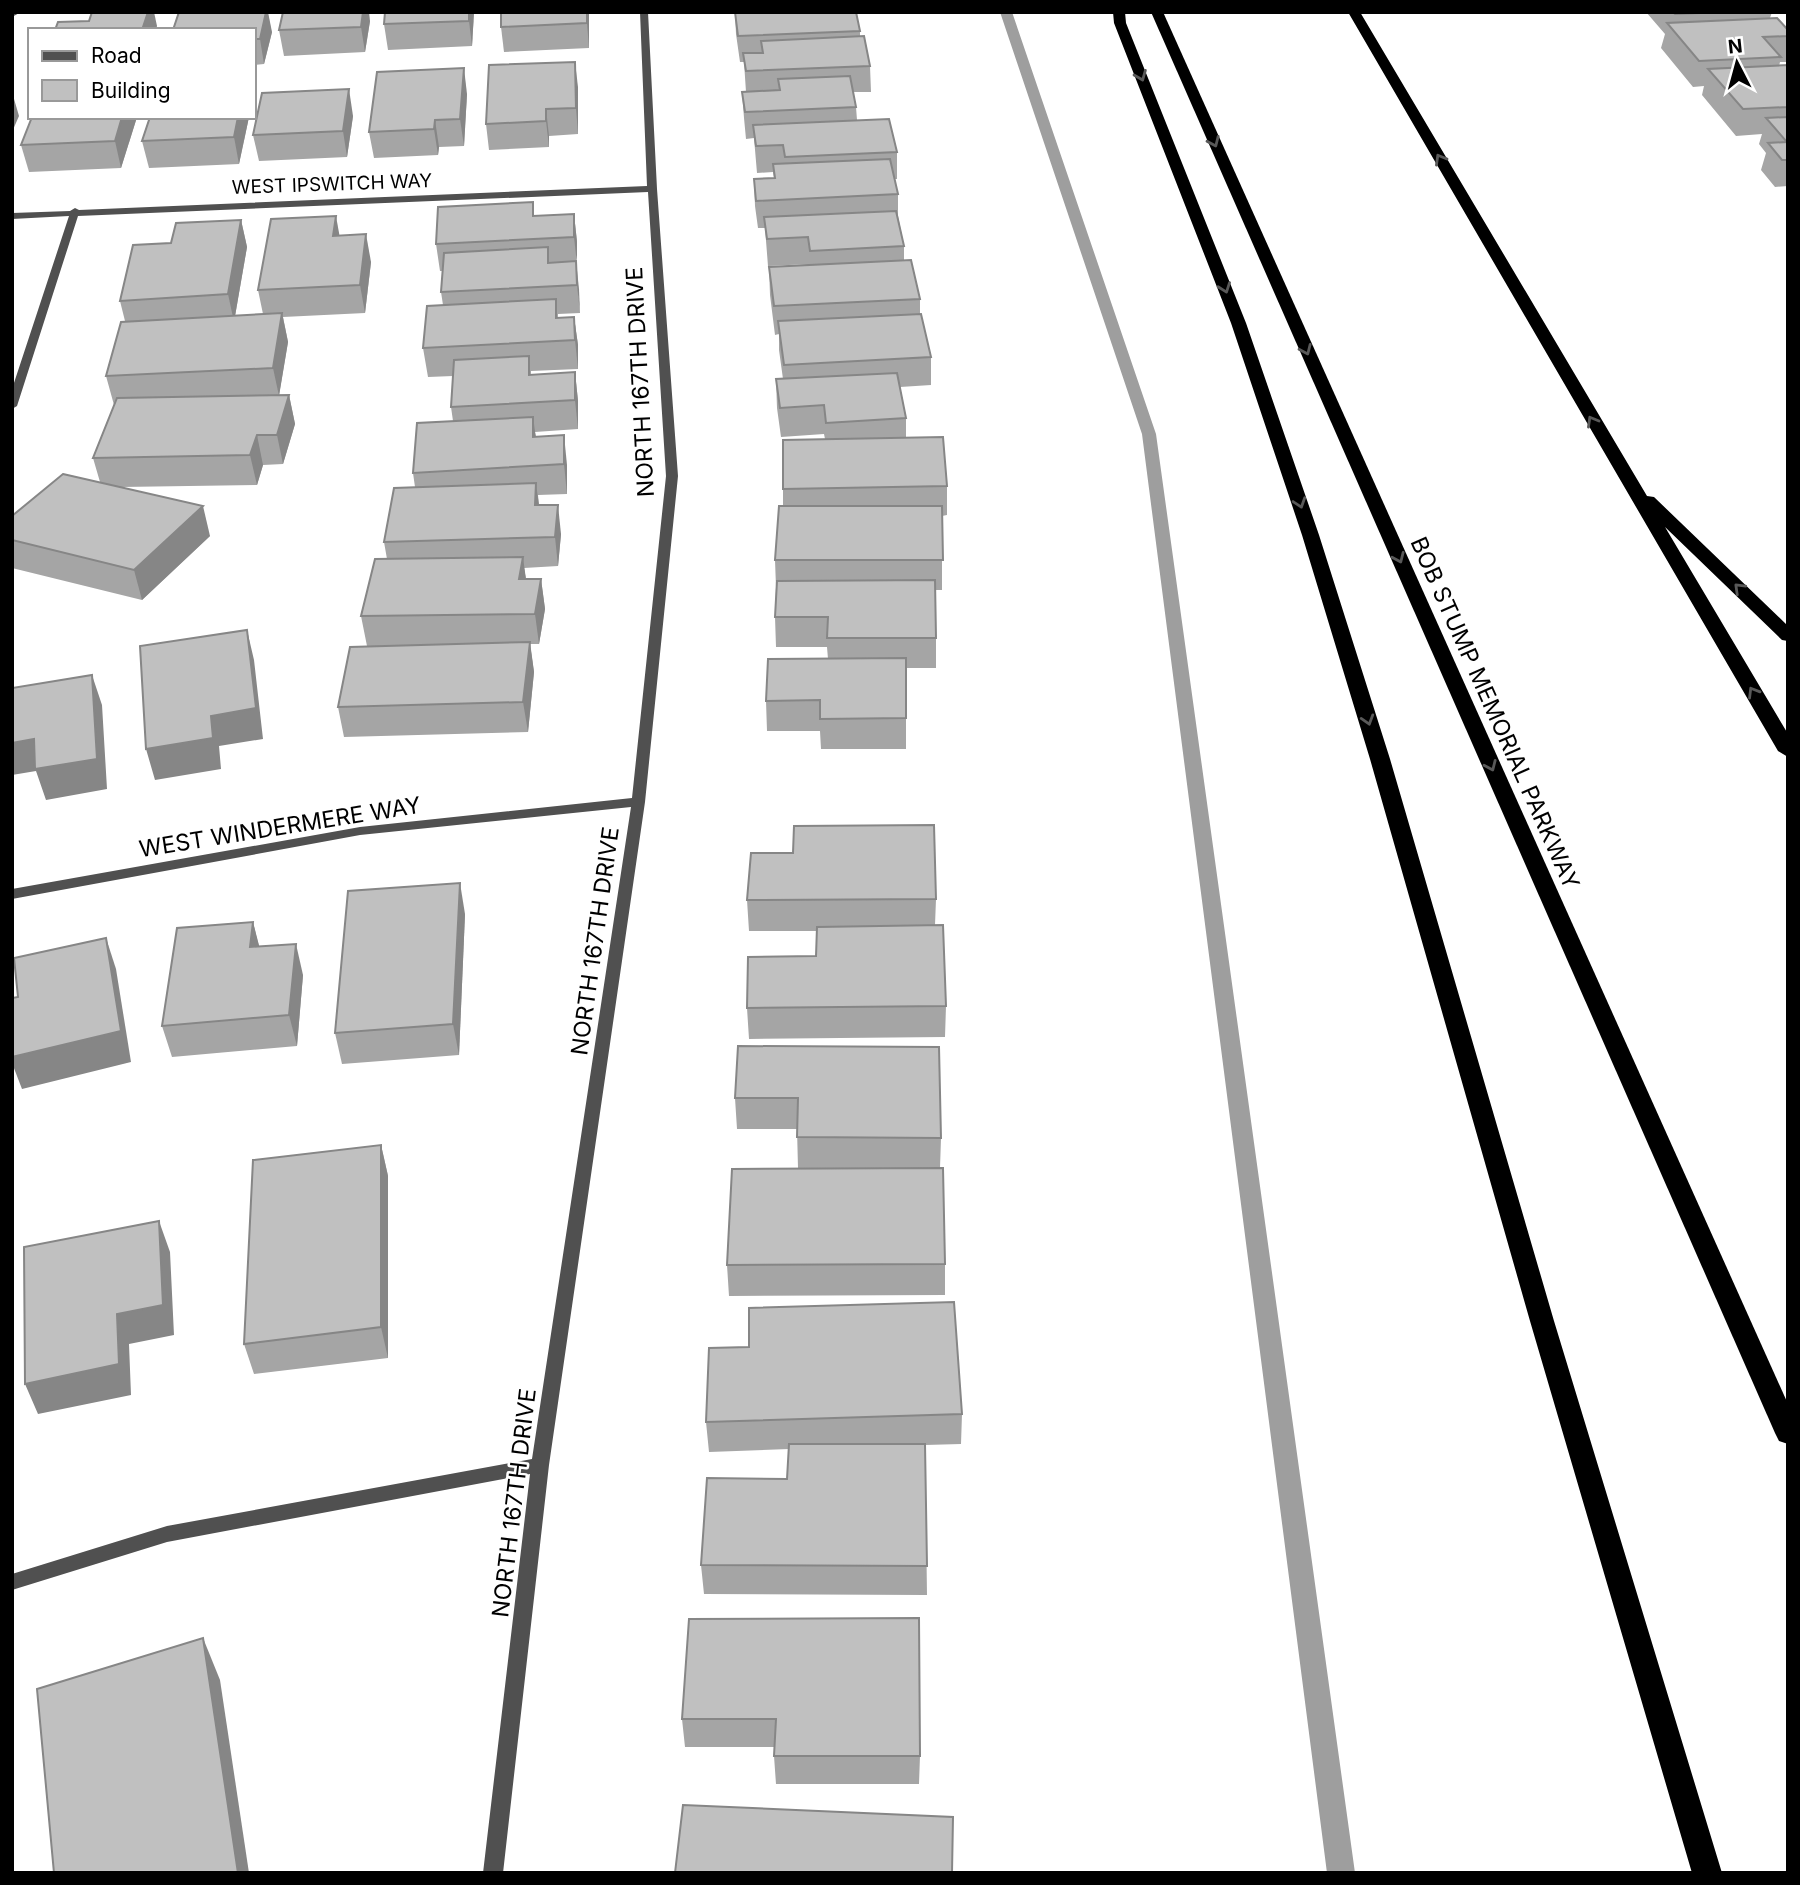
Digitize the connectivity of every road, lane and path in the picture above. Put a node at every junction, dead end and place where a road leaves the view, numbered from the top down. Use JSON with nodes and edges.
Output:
{"nodes":[{"id":1,"x":17,"y":12,"type":"edge"},
{"id":2,"x":644,"y":12,"type":"edge"},
{"id":3,"x":1119,"y":12,"type":"edge"},
{"id":4,"x":1157,"y":12,"type":"edge"},
{"id":5,"x":1354,"y":12,"type":"edge"},
{"id":6,"x":12,"y":15,"type":"edge"},
{"id":7,"x":652,"y":189,"type":"junction"},
{"id":8,"x":75,"y":211,"type":"junction"},
{"id":9,"x":12,"y":216,"type":"edge"},
{"id":10,"x":12,"y":406,"type":"edge"},
{"id":11,"x":1626,"y":480,"type":"junction"},
{"id":12,"x":1788,"y":636,"type":"edge"},
{"id":13,"x":1788,"y":751,"type":"edge"},
{"id":14,"x":638,"y":802,"type":"junction"},
{"id":15,"x":12,"y":894,"type":"edge"},
{"id":16,"x":1788,"y":1433,"type":"edge"},
{"id":17,"x":540,"y":1465,"type":"junction"},
{"id":18,"x":12,"y":1582,"type":"edge"},
{"id":19,"x":493,"y":1873,"type":"edge"},
{"id":20,"x":1707,"y":1873,"type":"edge"}],
"edges":[{"from":1,"to":6,"type":"street"},
{"from":2,"to":7,"type":"street","name":"NORTH 167TH DRIVE"},
{"from":3,"to":20,"type":"highway","one_way":true},
{"from":4,"to":16,"type":"highway","name":"BOB STUMP MEMORIAL PARKWAY","one_way":true},
{"from":11,"to":5,"type":"highway","one_way":true},
{"from":7,"to":8,"type":"street","name":"WEST IPSWITCH WAY"},
{"from":7,"to":14,"type":"street","name":"NORTH 167TH DRIVE"},
{"from":8,"to":9,"type":"street","name":"WEST IPSWITCH WAY"},
{"from":8,"to":10,"type":"street"},
{"from":12,"to":11,"type":"highway","one_way":true},
{"from":13,"to":11,"type":"highway","one_way":true},
{"from":14,"to":15,"type":"street","name":"WEST WINDERMERE WAY"},
{"from":14,"to":17,"type":"street","name":"NORTH 167TH DRIVE"},
{"from":17,"to":18,"type":"street"},
{"from":17,"to":19,"type":"street","name":"NORTH 167TH DRIVE"}]}
